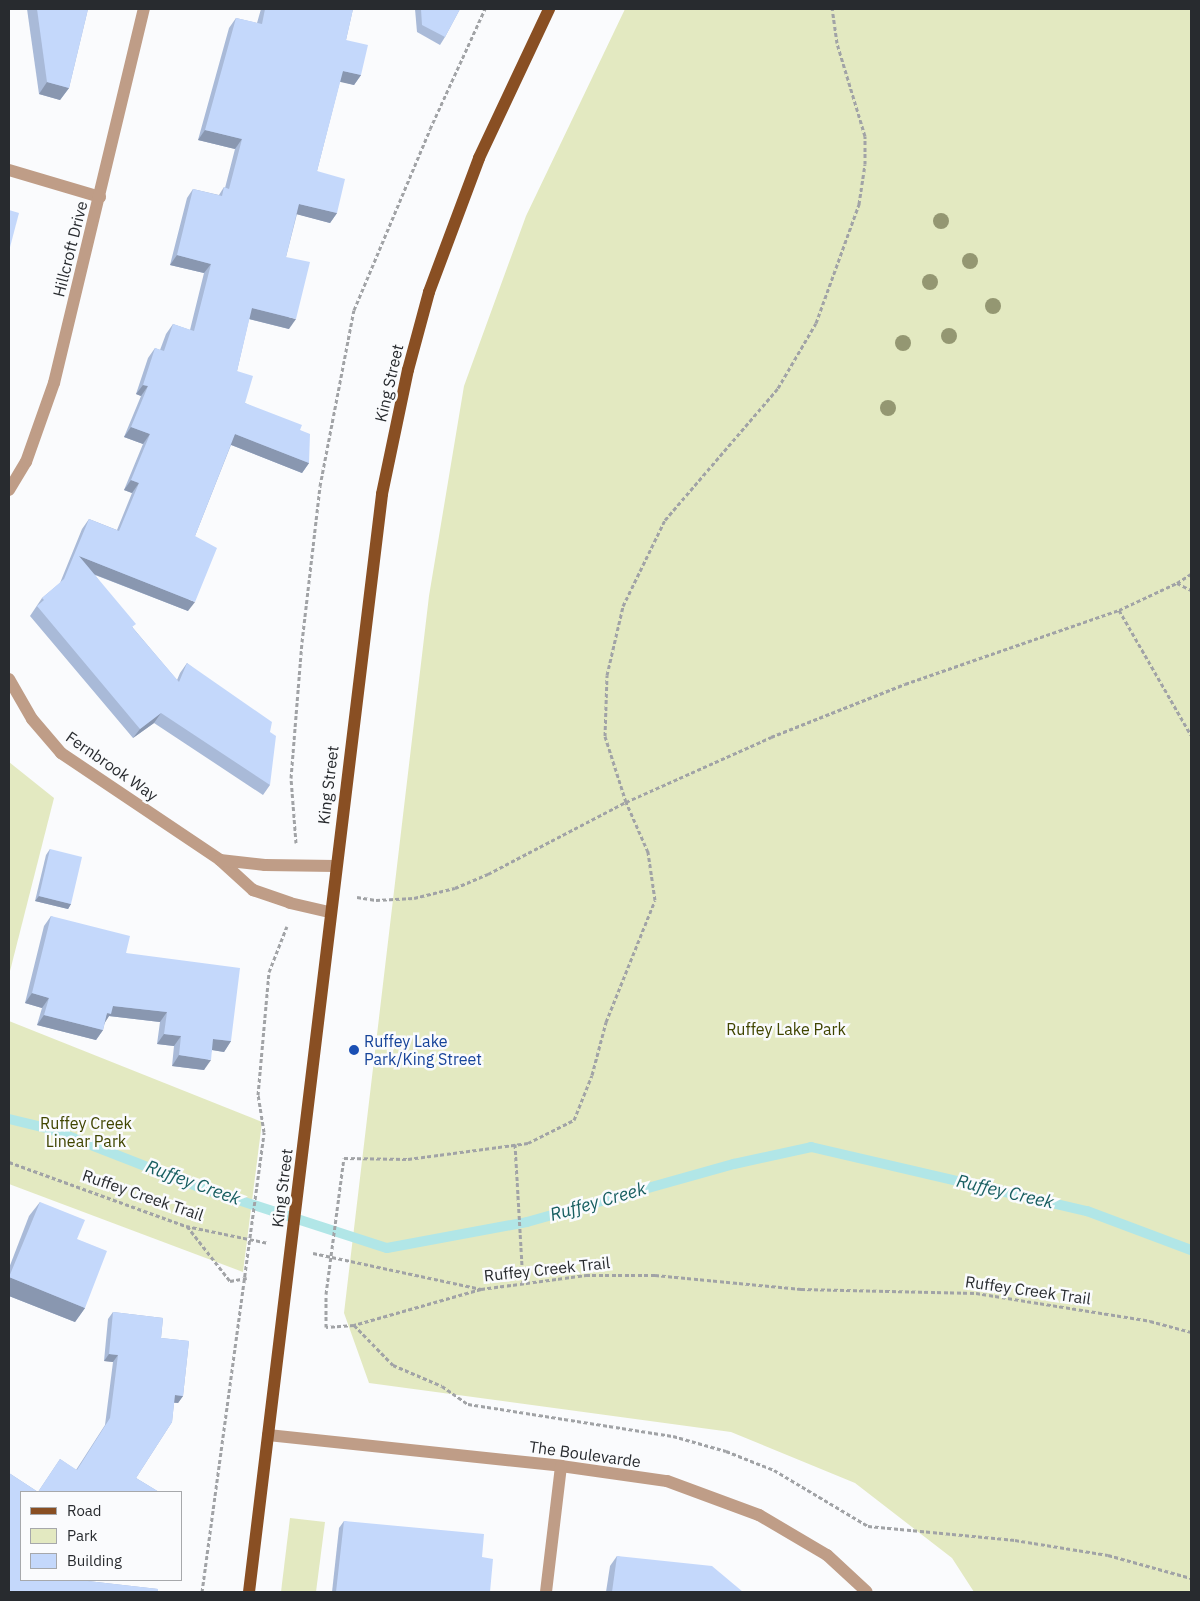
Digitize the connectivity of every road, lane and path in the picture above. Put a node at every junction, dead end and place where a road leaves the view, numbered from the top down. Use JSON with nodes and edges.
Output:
{"nodes":[{"id":1,"x":144,"y":9,"type":"edge"},
{"id":2,"x":485,"y":9,"type":"edge"},
{"id":3,"x":549,"y":9,"type":"edge"},
{"id":4,"x":832,"y":9,"type":"edge"},
{"id":5,"x":9,"y":170,"type":"edge"},
{"id":6,"x":100,"y":197,"type":"junction"},
{"id":7,"x":9,"y":490,"type":"edge"},
{"id":8,"x":1191,"y":574,"type":"edge"},
{"id":9,"x":1177,"y":583,"type":"junction"},
{"id":10,"x":1191,"y":590,"type":"edge"},
{"id":11,"x":1119,"y":610,"type":"junction"},
{"id":12,"x":9,"y":679,"type":"edge"},
{"id":13,"x":1191,"y":734,"type":"edge"},
{"id":14,"x":626,"y":802,"type":"junction"},
{"id":15,"x":220,"y":860,"type":"junction"},
{"id":16,"x":335,"y":866,"type":"junction"},
{"id":17,"x":295,"y":867,"type":"junction"},
{"id":18,"x":332,"y":893,"type":"junction"},
{"id":19,"x":290,"y":903,"type":"junction"},
{"id":20,"x":329,"y":912,"type":"junction"},
{"id":21,"x":514,"y":1144,"type":"junction"},
{"id":22,"x":9,"y":1162,"type":"edge"},
{"id":23,"x":186,"y":1226,"type":"junction"},
{"id":24,"x":272,"y":1244,"type":"dead end"},
{"id":25,"x":310,"y":1252,"type":"dead end"},
{"id":26,"x":247,"y":1278,"type":"junction"},
{"id":27,"x":523,"y":1284,"type":"junction"},
{"id":28,"x":481,"y":1289,"type":"junction"},
{"id":29,"x":354,"y":1325,"type":"junction"},
{"id":30,"x":1191,"y":1332,"type":"edge"},
{"id":31,"x":268,"y":1435,"type":"junction"},
{"id":32,"x":561,"y":1466,"type":"junction"},
{"id":33,"x":1191,"y":1578,"type":"edge"},
{"id":34,"x":202,"y":1592,"type":"edge"},
{"id":35,"x":249,"y":1592,"type":"edge"},
{"id":36,"x":546,"y":1592,"type":"edge"},
{"id":37,"x":867,"y":1592,"type":"edge"}],
"edges":[{"from":1,"to":6,"type":"street","name":"Hillcroft Drive"},
{"from":2,"to":17,"type":"path"},
{"from":3,"to":16,"type":"main road","name":"King Street"},
{"from":4,"to":14,"type":"path"},
{"from":5,"to":6,"type":"street"},
{"from":6,"to":7,"type":"street","name":"Hillcroft Drive"},
{"from":8,"to":9,"type":"path"},
{"from":9,"to":10,"type":"path"},
{"from":9,"to":11,"type":"path"},
{"from":11,"to":13,"type":"path"},
{"from":11,"to":14,"type":"path"},
{"from":12,"to":15,"type":"street","name":"Fernbrook Way"},
{"from":14,"to":18,"type":"path"},
{"from":14,"to":21,"type":"path"},
{"from":15,"to":17,"type":"street","name":"Fernbrook Way"},
{"from":15,"to":19,"type":"street","name":"Fernbrook Way"},
{"from":16,"to":17,"type":"street","name":"Fernbrook Way"},
{"from":16,"to":18,"type":"main road","name":"King Street"},
{"from":18,"to":20,"type":"main road","name":"King Street"},
{"from":19,"to":20,"type":"street","name":"Fernbrook Way"},
{"from":19,"to":26,"type":"path"},
{"from":20,"to":31,"type":"main road","name":"King Street"},
{"from":21,"to":27,"type":"path"},
{"from":21,"to":29,"type":"path"},
{"from":22,"to":23,"type":"path","name":"Ruffey Creek Trail"},
{"from":23,"to":24,"type":"path","name":"Ruffey Creek Trail"},
{"from":23,"to":26,"type":"path"},
{"from":25,"to":28,"type":"path","name":"Ruffey Creek Trail"},
{"from":26,"to":34,"type":"path"},
{"from":27,"to":28,"type":"path","name":"Ruffey Creek Trail"},
{"from":27,"to":30,"type":"path","name":"Ruffey Creek Trail"},
{"from":28,"to":29,"type":"path"},
{"from":29,"to":33,"type":"path"},
{"from":31,"to":32,"type":"street","name":"The Boulevarde"},
{"from":31,"to":35,"type":"main road","name":"King Street"},
{"from":32,"to":36,"type":"street"},
{"from":32,"to":37,"type":"street","name":"The Boulevarde"}]}
